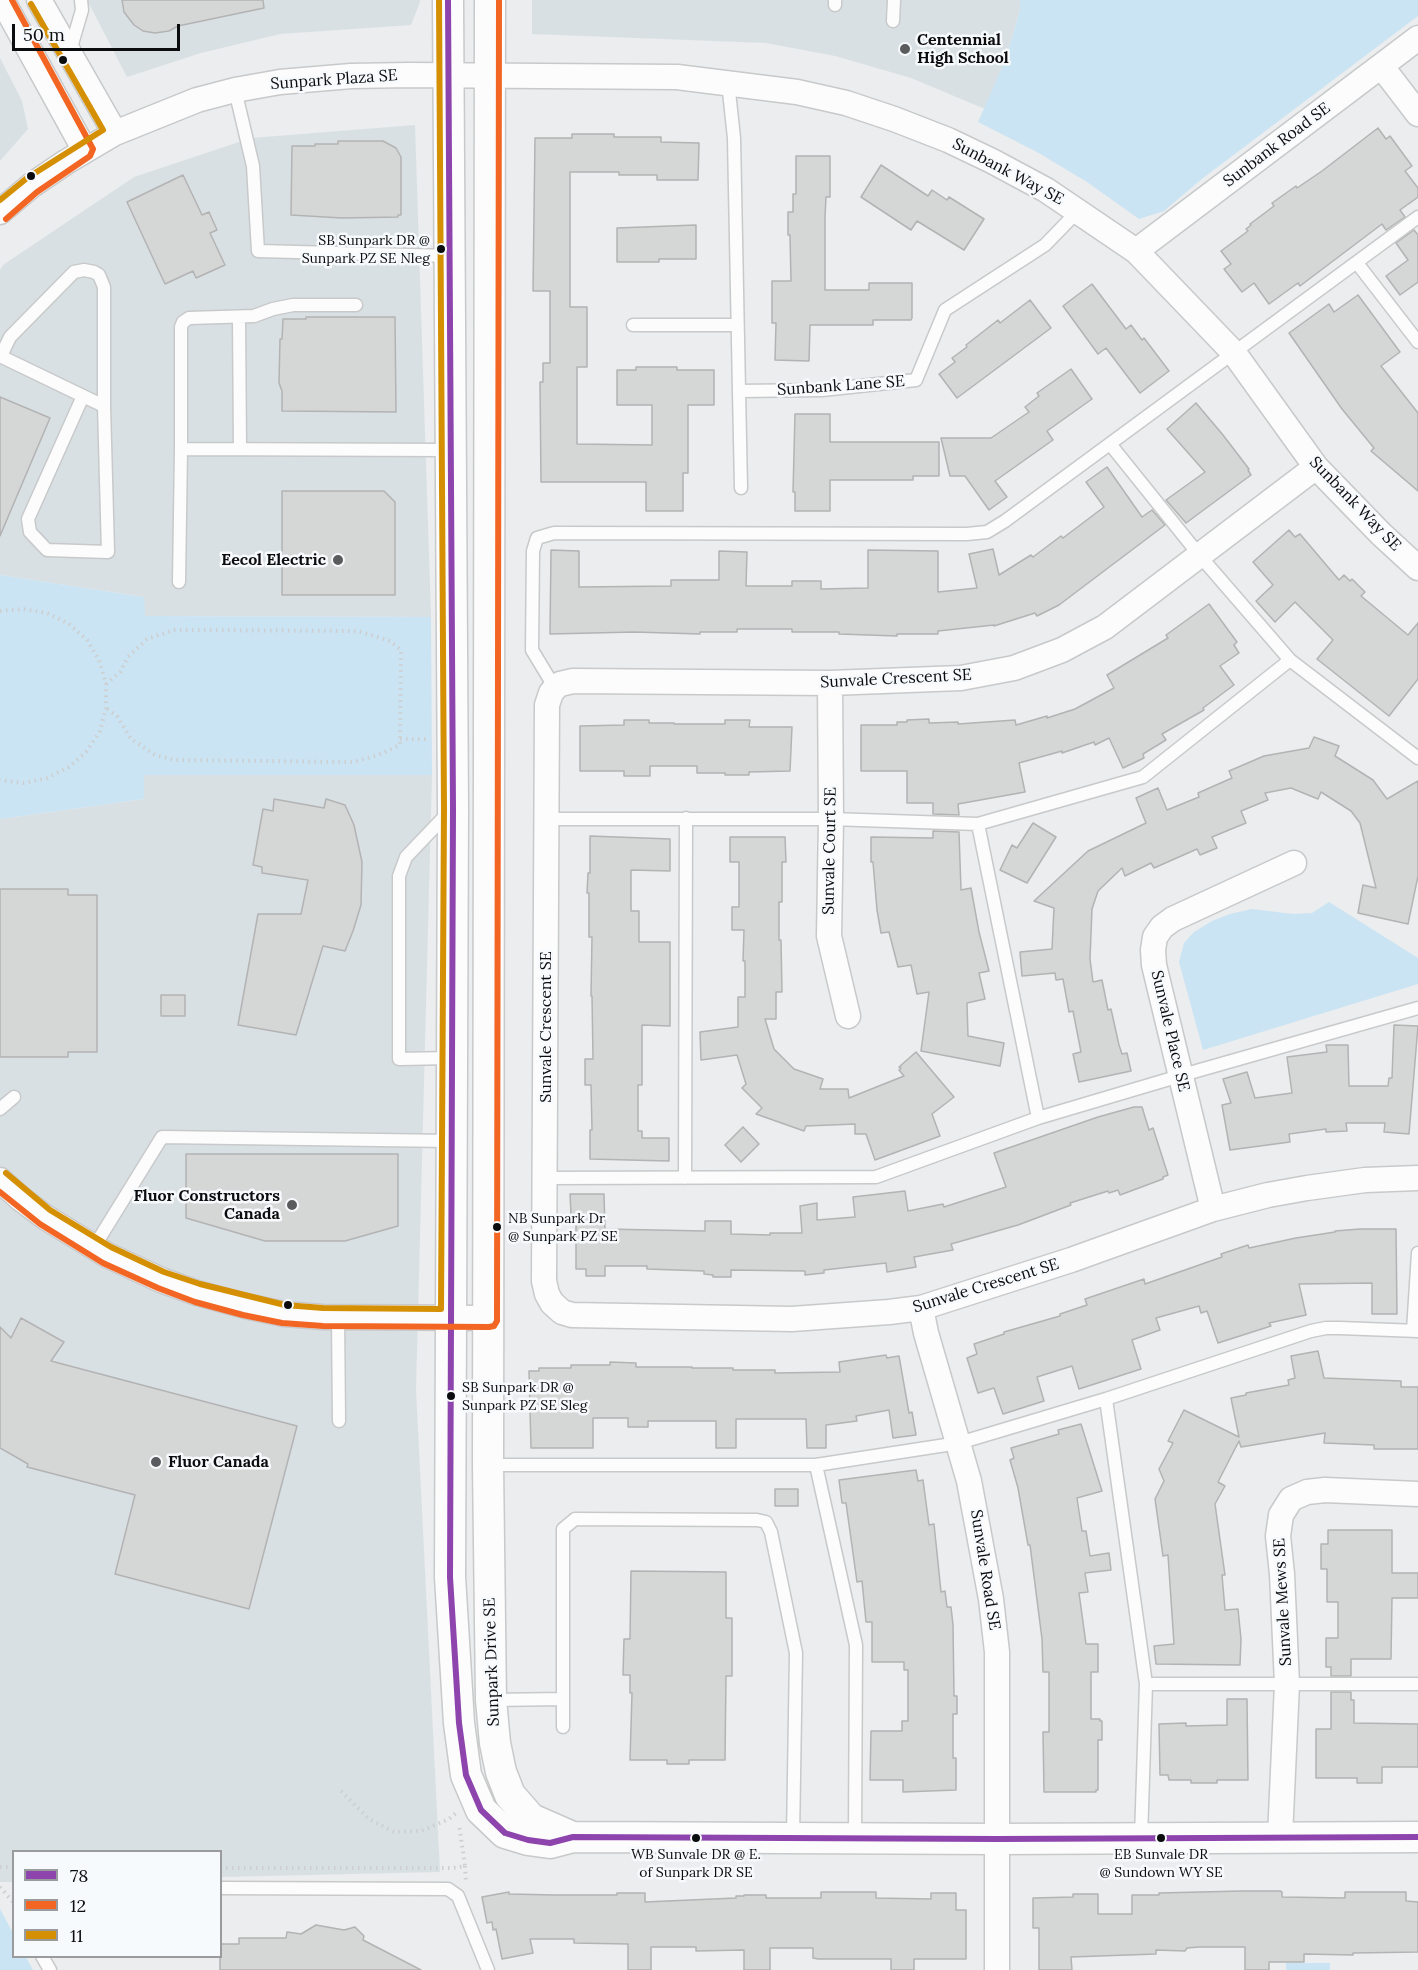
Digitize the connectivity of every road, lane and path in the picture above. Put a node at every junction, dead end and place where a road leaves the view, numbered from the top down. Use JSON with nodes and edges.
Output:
{"nodes":[{"id":1,"x":2,"y":0,"type":"edge"},
{"id":2,"x":39,"y":0,"type":"edge"},
{"id":3,"x":81,"y":0,"type":"edge"},
{"id":4,"x":448,"y":0,"type":"edge"},
{"id":5,"x":490,"y":0,"type":"edge"},
{"id":6,"x":894,"y":0,"type":"edge"},
{"id":7,"x":893,"y":21,"type":"dead end"},
{"id":8,"x":1418,"y":38,"type":"edge"},
{"id":9,"x":70,"y":53,"type":"junction"},
{"id":10,"x":1382,"y":67,"type":"junction"},
{"id":11,"x":449,"y":75,"type":"junction"},
{"id":12,"x":490,"y":75,"type":"junction"},
{"id":13,"x":728,"y":82,"type":"junction"},
{"id":14,"x":235,"y":90,"type":"junction"},
{"id":15,"x":1418,"y":114,"type":"edge"},
{"id":16,"x":115,"y":132,"type":"junction"},
{"id":17,"x":84,"y":149,"type":"junction"},
{"id":18,"x":1078,"y":211,"type":"junction"},
{"id":19,"x":0,"y":212,"type":"edge"},
{"id":20,"x":1418,"y":217,"type":"edge"},
{"id":21,"x":1136,"y":251,"type":"junction"},
{"id":22,"x":450,"y":256,"type":"junction"},
{"id":23,"x":1357,"y":263,"type":"junction"},
{"id":24,"x":356,"y":305,"type":"dead end"},
{"id":25,"x":239,"y":317,"type":"junction"},
{"id":26,"x":633,"y":325,"type":"dead end"},
{"id":27,"x":738,"y":325,"type":"junction"},
{"id":28,"x":1418,"y":342,"type":"edge"},
{"id":29,"x":1234,"y":353,"type":"junction"},
{"id":30,"x":0,"y":356,"type":"edge"},
{"id":31,"x":739,"y":391,"type":"junction"},
{"id":32,"x":83,"y":396,"type":"junction"},
{"id":33,"x":104,"y":406,"type":"junction"},
{"id":34,"x":1110,"y":444,"type":"junction"},
{"id":35,"x":181,"y":449,"type":"junction"},
{"id":36,"x":240,"y":449,"type":"junction"},
{"id":37,"x":451,"y":450,"type":"junction"},
{"id":38,"x":1316,"y":467,"type":"junction"},
{"id":39,"x":741,"y":488,"type":"dead end"},
{"id":40,"x":1200,"y":556,"type":"junction"},
{"id":41,"x":1418,"y":568,"type":"edge"},
{"id":42,"x":179,"y":582,"type":"dead end"},
{"id":43,"x":0,"y":611,"type":"edge"},
{"id":44,"x":1290,"y":660,"type":"junction"},
{"id":45,"x":830,"y":683,"type":"junction"},
{"id":46,"x":106,"y":684,"type":"junction"},
{"id":47,"x":555,"y":688,"type":"junction"},
{"id":48,"x":106,"y":708,"type":"junction"},
{"id":49,"x":400,"y":739,"type":"junction"},
{"id":50,"x":426,"y":739,"type":"dead end"},
{"id":51,"x":1418,"y":758,"type":"edge"},
{"id":52,"x":0,"y":780,"type":"edge"},
{"id":53,"x":453,"y":808,"type":"junction"},
{"id":54,"x":686,"y":818,"type":"junction"},
{"id":55,"x":546,"y":819,"type":"junction"},
{"id":56,"x":831,"y":819,"type":"junction"},
{"id":57,"x":978,"y":824,"type":"junction"},
{"id":58,"x":1294,"y":863,"type":"dead end"},
{"id":59,"x":1418,"y":1008,"type":"edge"},
{"id":60,"x":848,"y":1016,"type":"dead end"},
{"id":61,"x":451,"y":1058,"type":"junction"},
{"id":62,"x":1181,"y":1075,"type":"junction"},
{"id":63,"x":14,"y":1097,"type":"dead end"},
{"id":64,"x":0,"y":1109,"type":"edge"},
{"id":65,"x":1038,"y":1118,"type":"junction"},
{"id":66,"x":451,"y":1141,"type":"junction"},
{"id":67,"x":545,"y":1178,"type":"junction"},
{"id":68,"x":685,"y":1178,"type":"junction"},
{"id":69,"x":1418,"y":1178,"type":"edge"},
{"id":70,"x":0,"y":1180,"type":"edge"},
{"id":71,"x":1213,"y":1209,"type":"junction"},
{"id":72,"x":94,"y":1247,"type":"junction"},
{"id":73,"x":1418,"y":1253,"type":"edge"},
{"id":74,"x":921,"y":1308,"type":"junction"},
{"id":75,"x":338,"y":1317,"type":"junction"},
{"id":76,"x":450,"y":1318,"type":"junction"},
{"id":77,"x":489,"y":1318,"type":"junction"},
{"id":78,"x":1415,"y":1331,"type":"edge"},
{"id":79,"x":1106,"y":1399,"type":"junction"},
{"id":80,"x":339,"y":1421,"type":"dead end"},
{"id":81,"x":959,"y":1443,"type":"junction"},
{"id":82,"x":488,"y":1465,"type":"junction"},
{"id":83,"x":816,"y":1465,"type":"junction"},
{"id":84,"x":1418,"y":1494,"type":"edge"},
{"id":85,"x":1146,"y":1684,"type":"junction"},
{"id":86,"x":1287,"y":1684,"type":"junction"},
{"id":87,"x":1418,"y":1684,"type":"edge"},
{"id":88,"x":563,"y":1699,"type":"junction"},
{"id":89,"x":490,"y":1700,"type":"junction"},
{"id":90,"x":563,"y":1727,"type":"dead end"},
{"id":91,"x":341,"y":1791,"type":"dead end"},
{"id":92,"x":573,"y":1837,"type":"junction"},
{"id":93,"x":794,"y":1837,"type":"junction"},
{"id":94,"x":855,"y":1837,"type":"junction"},
{"id":95,"x":1280,"y":1837,"type":"junction"},
{"id":96,"x":1141,"y":1838,"type":"junction"},
{"id":97,"x":1418,"y":1838,"type":"edge"},
{"id":98,"x":997,"y":1839,"type":"junction"},
{"id":99,"x":222,"y":1868,"type":"edge"},
{"id":100,"x":0,"y":1887,"type":"edge"},
{"id":101,"x":222,"y":1888,"type":"edge"},
{"id":102,"x":12,"y":1901,"type":"edge"},
{"id":103,"x":488,"y":1970,"type":"edge"},
{"id":104,"x":997,"y":1970,"type":"edge"}],
"edges":[{"from":1,"to":17,"type":"street"},
{"from":2,"to":9,"type":"street"},
{"from":3,"to":9,"type":"lane"},
{"from":4,"to":11,"type":"street"},
{"from":5,"to":12,"type":"street","name":"Sunpark Drive SE"},
{"from":6,"to":7,"type":"lane"},
{"from":8,"to":10,"type":"street","name":"Sunbank Road SE"},
{"from":9,"to":16,"type":"street"},
{"from":10,"to":15,"type":"street"},
{"from":10,"to":21,"type":"street","name":"Sunbank Road SE"},
{"from":11,"to":12,"type":"street","name":"Sunbank Way SE"},
{"from":11,"to":14,"type":"street","name":"Sunpark Plaza SE"},
{"from":11,"to":22,"type":"street"},
{"from":12,"to":13,"type":"street","name":"Sunbank Way SE"},
{"from":12,"to":77,"type":"street","name":"Sunpark Drive SE"},
{"from":13,"to":18,"type":"street","name":"Sunbank Way SE"},
{"from":13,"to":27,"type":"lane"},
{"from":14,"to":16,"type":"street","name":"Sunpark Plaza SE"},
{"from":14,"to":22,"type":"lane"},
{"from":16,"to":17,"type":"street","name":"Sunpark Plaza SE"},
{"from":17,"to":19,"type":"street","name":"Sunpark Plaza SE"},
{"from":18,"to":21,"type":"street","name":"Sunbank Way SE"},
{"from":18,"to":31,"type":"lane","name":"Sunbank Lane SE"},
{"from":20,"to":23,"type":"lane"},
{"from":21,"to":29,"type":"street","name":"Sunbank Way SE"},
{"from":22,"to":37,"type":"street"},
{"from":23,"to":28,"type":"lane"},
{"from":23,"to":29,"type":"lane"},
{"from":24,"to":25,"type":"lane"},
{"from":25,"to":35,"type":"lane"},
{"from":25,"to":36,"type":"lane"},
{"from":26,"to":27,"type":"lane"},
{"from":27,"to":31,"type":"lane"},
{"from":29,"to":34,"type":"lane"},
{"from":29,"to":38,"type":"street","name":"Sunbank Way SE"},
{"from":30,"to":32,"type":"lane"},
{"from":30,"to":33,"type":"lane"},
{"from":31,"to":39,"type":"lane"},
{"from":32,"to":33,"type":"lane"},
{"from":32,"to":33,"type":"lane"},
{"from":34,"to":40,"type":"lane"},
{"from":34,"to":47,"type":"lane"},
{"from":35,"to":36,"type":"lane"},
{"from":35,"to":42,"type":"lane"},
{"from":36,"to":37,"type":"lane"},
{"from":37,"to":53,"type":"street"},
{"from":38,"to":40,"type":"street","name":"Sunvale Crescent SE"},
{"from":38,"to":41,"type":"street","name":"Sunbank Way SE"},
{"from":40,"to":44,"type":"lane"},
{"from":40,"to":45,"type":"street","name":"Sunvale Crescent SE"},
{"from":43,"to":46,"type":"path"},
{"from":44,"to":51,"type":"lane"},
{"from":44,"to":57,"type":"lane"},
{"from":45,"to":47,"type":"street","name":"Sunvale Crescent SE"},
{"from":45,"to":56,"type":"street","name":"Sunvale Court SE"},
{"from":46,"to":48,"type":"path"},
{"from":46,"to":49,"type":"path"},
{"from":47,"to":55,"type":"street","name":"Sunvale Crescent SE"},
{"from":48,"to":49,"type":"path"},
{"from":48,"to":52,"type":"path"},
{"from":49,"to":50,"type":"path"},
{"from":53,"to":61,"type":"street"},
{"from":53,"to":61,"type":"lane"},
{"from":54,"to":55,"type":"lane"},
{"from":54,"to":56,"type":"lane"},
{"from":54,"to":68,"type":"lane"},
{"from":55,"to":67,"type":"street","name":"Sunvale Crescent SE"},
{"from":56,"to":57,"type":"lane"},
{"from":56,"to":60,"type":"street","name":"Sunvale Court SE"},
{"from":57,"to":65,"type":"lane"},
{"from":58,"to":62,"type":"street","name":"Sunvale Place SE"},
{"from":59,"to":62,"type":"lane"},
{"from":61,"to":66,"type":"street"},
{"from":62,"to":65,"type":"lane"},
{"from":62,"to":71,"type":"street","name":"Sunvale Place SE"},
{"from":63,"to":64,"type":"lane"},
{"from":65,"to":68,"type":"lane"},
{"from":66,"to":72,"type":"lane"},
{"from":66,"to":76,"type":"street"},
{"from":67,"to":68,"type":"lane"},
{"from":67,"to":74,"type":"street","name":"Sunvale Crescent SE"},
{"from":69,"to":71,"type":"street","name":"Sunvale Crescent SE"},
{"from":70,"to":72,"type":"street"},
{"from":71,"to":74,"type":"street","name":"Sunvale Crescent SE"},
{"from":72,"to":75,"type":"street"},
{"from":73,"to":78,"type":"lane"},
{"from":74,"to":81,"type":"street","name":"Sunvale Road SE"},
{"from":75,"to":76,"type":"street"},
{"from":75,"to":80,"type":"lane"},
{"from":76,"to":77,"type":"street"},
{"from":76,"to":92,"type":"street"},
{"from":77,"to":82,"type":"street","name":"Sunpark Drive SE"},
{"from":78,"to":79,"type":"lane"},
{"from":79,"to":81,"type":"lane"},
{"from":79,"to":85,"type":"lane"},
{"from":81,"to":83,"type":"lane"},
{"from":81,"to":98,"type":"street","name":"Sunvale Road SE"},
{"from":82,"to":83,"type":"lane"},
{"from":82,"to":89,"type":"street","name":"Sunpark Drive SE"},
{"from":83,"to":94,"type":"lane"},
{"from":84,"to":86,"type":"street","name":"Sunvale Mews SE"},
{"from":85,"to":86,"type":"lane"},
{"from":85,"to":96,"type":"lane"},
{"from":86,"to":87,"type":"lane"},
{"from":86,"to":95,"type":"street","name":"Sunvale Mews SE"},
{"from":88,"to":89,"type":"lane"},
{"from":88,"to":90,"type":"lane"},
{"from":88,"to":93,"type":"lane"},
{"from":89,"to":92,"type":"street","name":"Sunpark Drive SE"},
{"from":91,"to":99,"type":"path"},
{"from":92,"to":93,"type":"street"},
{"from":93,"to":94,"type":"street"},
{"from":94,"to":98,"type":"street"},
{"from":95,"to":96,"type":"street"},
{"from":95,"to":97,"type":"street"},
{"from":96,"to":98,"type":"street"},
{"from":98,"to":104,"type":"street","name":"Sunvale Road SE"},
{"from":100,"to":102,"type":"path"},
{"from":101,"to":103,"type":"lane"}]}
